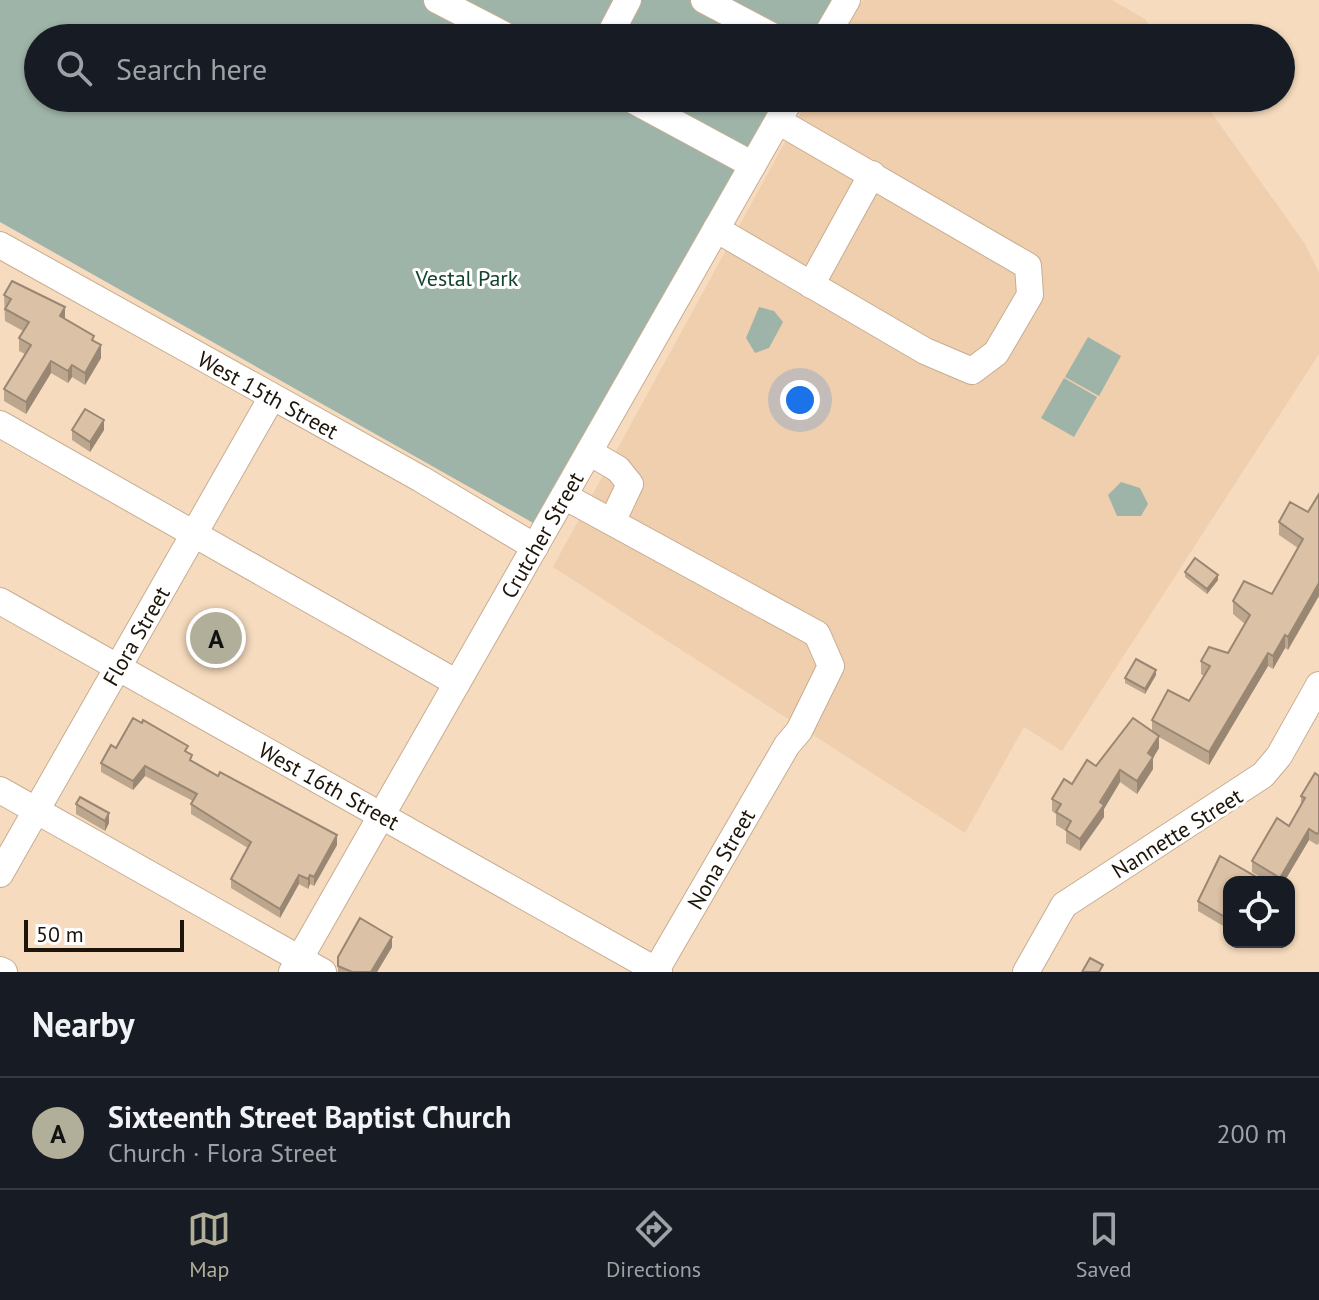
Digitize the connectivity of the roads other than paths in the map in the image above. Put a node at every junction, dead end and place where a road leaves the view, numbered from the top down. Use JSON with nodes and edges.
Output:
{"nodes":[{"id":1,"x":437,"y":0,"type":"edge"},
{"id":2,"x":628,"y":0,"type":"edge"},
{"id":3,"x":704,"y":0,"type":"edge"},
{"id":4,"x":847,"y":0,"type":"edge"},
{"id":5,"x":483,"y":24,"type":"edge"},
{"id":6,"x":615,"y":24,"type":"edge"},
{"id":7,"x":749,"y":24,"type":"edge"},
{"id":8,"x":833,"y":24,"type":"edge"},
{"id":9,"x":655,"y":112,"type":"edge"},
{"id":10,"x":783,"y":112,"type":"edge"},
{"id":11,"x":778,"y":121,"type":"junction"},
{"id":12,"x":753,"y":165,"type":"junction"},
{"id":13,"x":872,"y":174,"type":"junction"},
{"id":14,"x":716,"y":229,"type":"junction"},
{"id":15,"x":0,"y":245,"type":"edge"},
{"id":16,"x":811,"y":285,"type":"junction"},
{"id":17,"x":272,"y":397,"type":"junction"},
{"id":18,"x":0,"y":424,"type":"edge"},
{"id":19,"x":589,"y":452,"type":"junction"},
{"id":20,"x":564,"y":496,"type":"junction"},
{"id":21,"x":612,"y":522,"type":"junction"},
{"id":22,"x":194,"y":534,"type":"junction"},
{"id":23,"x":535,"y":547,"type":"junction"},
{"id":24,"x":0,"y":601,"type":"edge"},
{"id":25,"x":118,"y":667,"type":"junction"},
{"id":26,"x":457,"y":683,"type":"junction"},
{"id":27,"x":1319,"y":685,"type":"edge"},
{"id":28,"x":0,"y":790,"type":"edge"},
{"id":29,"x":36,"y":811,"type":"junction"},
{"id":30,"x":381,"y":816,"type":"junction"},
{"id":31,"x":0,"y":874,"type":"edge"},
{"id":32,"x":296,"y":966,"type":"edge"},
{"id":33,"x":656,"y":971,"type":"edge"},
{"id":34,"x":323,"y":972,"type":"edge"},
{"id":35,"x":1026,"y":972,"type":"edge"}],
"edges":[{"from":1,"to":5,"type":"street"},
{"from":2,"to":6,"type":"street"},
{"from":3,"to":7,"type":"street"},
{"from":4,"to":8,"type":"street"},
{"from":9,"to":12,"type":"street"},
{"from":10,"to":11,"type":"street","name":"Crutcher Street"},
{"from":11,"to":12,"type":"street","name":"Crutcher Street"},
{"from":11,"to":13,"type":"street"},
{"from":12,"to":14,"type":"street","name":"Crutcher Street"},
{"from":13,"to":16,"type":"street"},
{"from":13,"to":16,"type":"street"},
{"from":14,"to":16,"type":"street"},
{"from":14,"to":19,"type":"street","name":"Crutcher Street"},
{"from":15,"to":17,"type":"street","name":"West 15th Street"},
{"from":17,"to":22,"type":"street","name":"Flora Street"},
{"from":17,"to":23,"type":"street","name":"West 15th Street"},
{"from":18,"to":22,"type":"street"},
{"from":19,"to":20,"type":"street","name":"Crutcher Street"},
{"from":19,"to":21,"type":"street"},
{"from":20,"to":21,"type":"street"},
{"from":20,"to":23,"type":"street","name":"Crutcher Street"},
{"from":21,"to":33,"type":"street","name":"Nona Street"},
{"from":22,"to":25,"type":"street","name":"Flora Street"},
{"from":22,"to":26,"type":"street"},
{"from":23,"to":26,"type":"street","name":"Crutcher Street"},
{"from":24,"to":25,"type":"street","name":"West 16th Street"},
{"from":25,"to":29,"type":"street","name":"Flora Street"},
{"from":25,"to":30,"type":"street","name":"West 16th Street"},
{"from":26,"to":30,"type":"street","name":"Crutcher Street"},
{"from":27,"to":35,"type":"street","name":"Nannette Street"},
{"from":28,"to":29,"type":"street"},
{"from":29,"to":31,"type":"street","name":"Flora Street"},
{"from":29,"to":32,"type":"street"},
{"from":30,"to":32,"type":"street","name":"Crutcher Street"},
{"from":30,"to":33,"type":"street","name":"West 16th Street"},
{"from":32,"to":34,"type":"street"}]}
